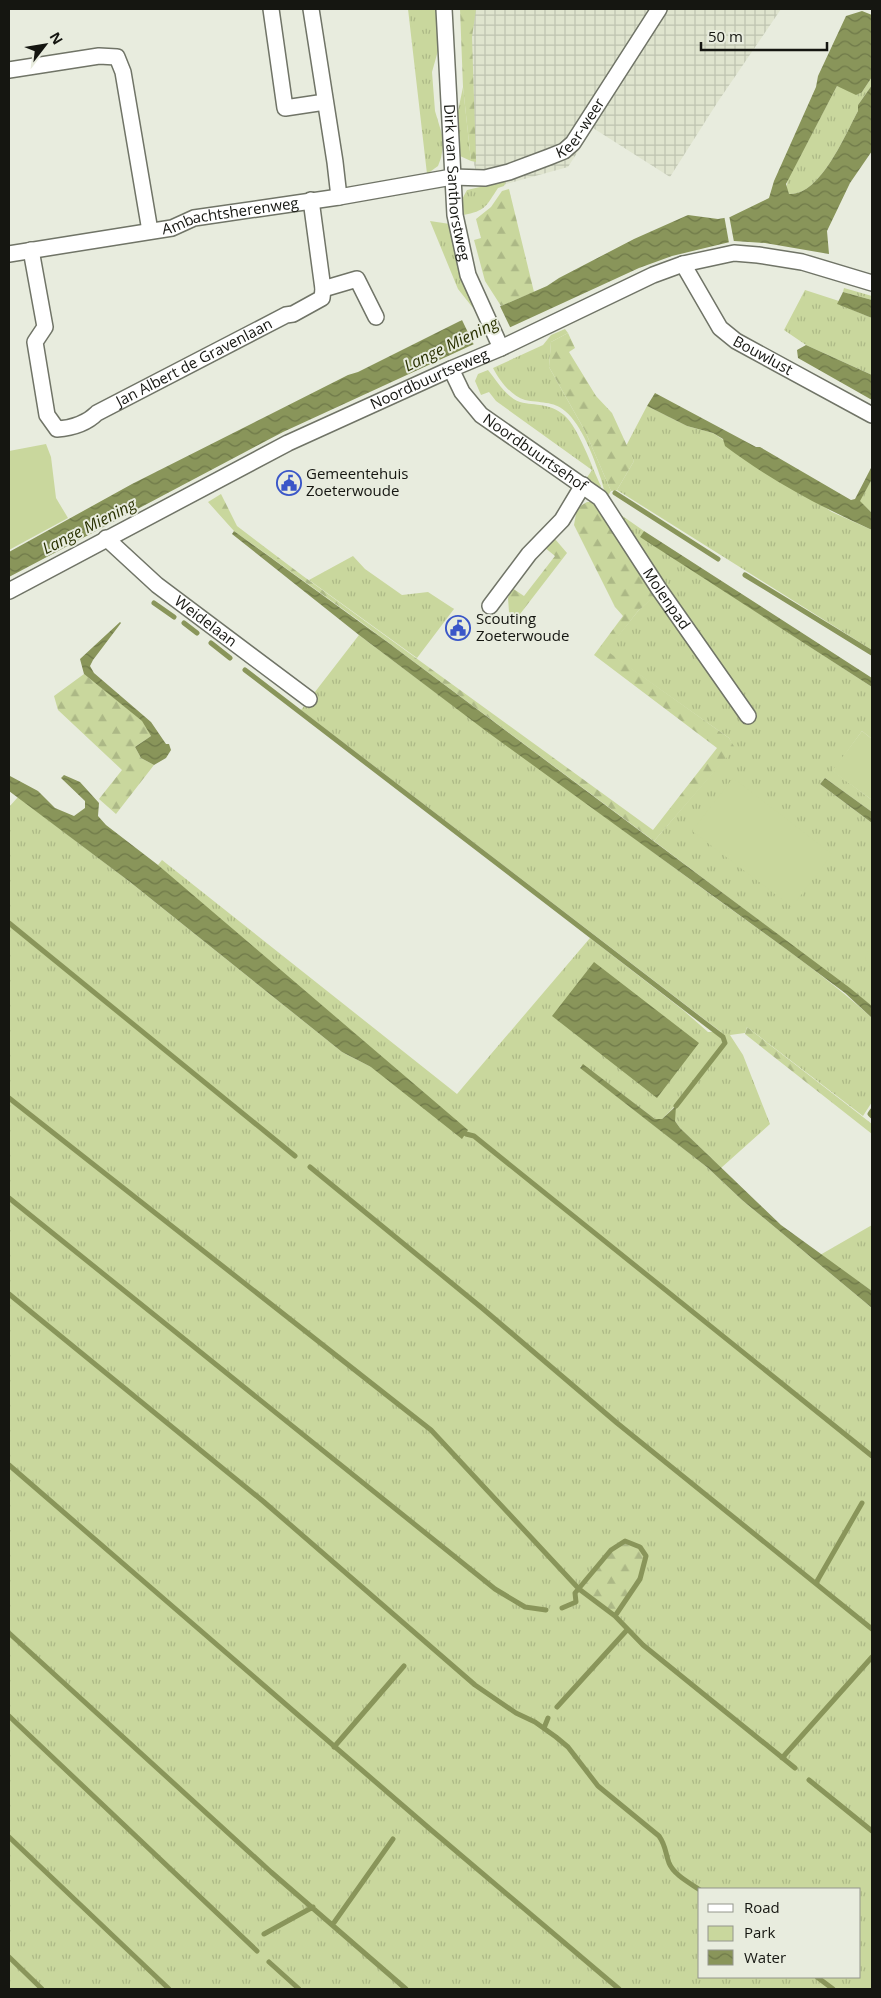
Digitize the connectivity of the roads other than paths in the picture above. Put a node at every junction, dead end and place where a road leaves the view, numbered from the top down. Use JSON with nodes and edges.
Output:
{"nodes":[{"id":1,"x":271,"y":9,"type":"edge"},
{"id":2,"x":312,"y":9,"type":"edge"},
{"id":3,"x":444,"y":9,"type":"edge"},
{"id":4,"x":659,"y":9,"type":"edge"},
{"id":5,"x":9,"y":70,"type":"edge"},
{"id":6,"x":325,"y":102,"type":"junction"},
{"id":7,"x":452,"y":177,"type":"junction"},
{"id":8,"x":339,"y":198,"type":"junction"},
{"id":9,"x":311,"y":200,"type":"junction"},
{"id":10,"x":150,"y":231,"type":"junction"},
{"id":11,"x":31,"y":250,"type":"junction"},
{"id":12,"x":9,"y":254,"type":"edge"},
{"id":13,"x":683,"y":264,"type":"junction"},
{"id":14,"x":872,"y":282,"type":"edge"},
{"id":15,"x":323,"y":289,"type":"junction"},
{"id":16,"x":376,"y":318,"type":"dead end"},
{"id":17,"x":499,"y":344,"type":"junction"},
{"id":18,"x":451,"y":369,"type":"junction"},
{"id":19,"x":872,"y":415,"type":"edge"},
{"id":20,"x":583,"y":485,"type":"junction"},
{"id":21,"x":106,"y":538,"type":"junction"},
{"id":22,"x":9,"y":590,"type":"edge"},
{"id":23,"x":490,"y":606,"type":"dead end"},
{"id":24,"x":309,"y":700,"type":"dead end"},
{"id":25,"x":748,"y":716,"type":"dead end"}],
"edges":[{"from":1,"to":6,"type":"street"},
{"from":2,"to":6,"type":"street"},
{"from":3,"to":7,"type":"street","name":"Dirk van Santhorstweg"},
{"from":4,"to":7,"type":"street","name":"Keer-weer"},
{"from":5,"to":10,"type":"street"},
{"from":6,"to":8,"type":"street"},
{"from":7,"to":8,"type":"street","name":"Ambachtsherenweg"},
{"from":7,"to":17,"type":"street","name":"Dirk van Santhorstweg"},
{"from":8,"to":9,"type":"street","name":"Ambachtsherenweg"},
{"from":9,"to":10,"type":"street","name":"Ambachtsherenweg"},
{"from":9,"to":15,"type":"street"},
{"from":10,"to":11,"type":"street","name":"Ambachtsherenweg"},
{"from":11,"to":12,"type":"street","name":"Ambachtsherenweg"},
{"from":11,"to":15,"type":"street","name":"Jan Albert de Gravenlaan"},
{"from":13,"to":14,"type":"street","name":"Noordbuurtseweg"},
{"from":13,"to":17,"type":"street","name":"Noordbuurtseweg"},
{"from":13,"to":19,"type":"street","name":"Bouwlust"},
{"from":15,"to":16,"type":"street"},
{"from":17,"to":18,"type":"street","name":"Noordbuurtseweg"},
{"from":18,"to":20,"type":"street","name":"Noordbuurtsehof"},
{"from":18,"to":21,"type":"street","name":"Noordbuurtseweg"},
{"from":20,"to":23,"type":"street","name":"Noordbuurtsehof"},
{"from":20,"to":25,"type":"street","name":"Molenpad"},
{"from":21,"to":22,"type":"street","name":"Noordbuurtseweg"},
{"from":21,"to":24,"type":"street","name":"Weidelaan"}]}
